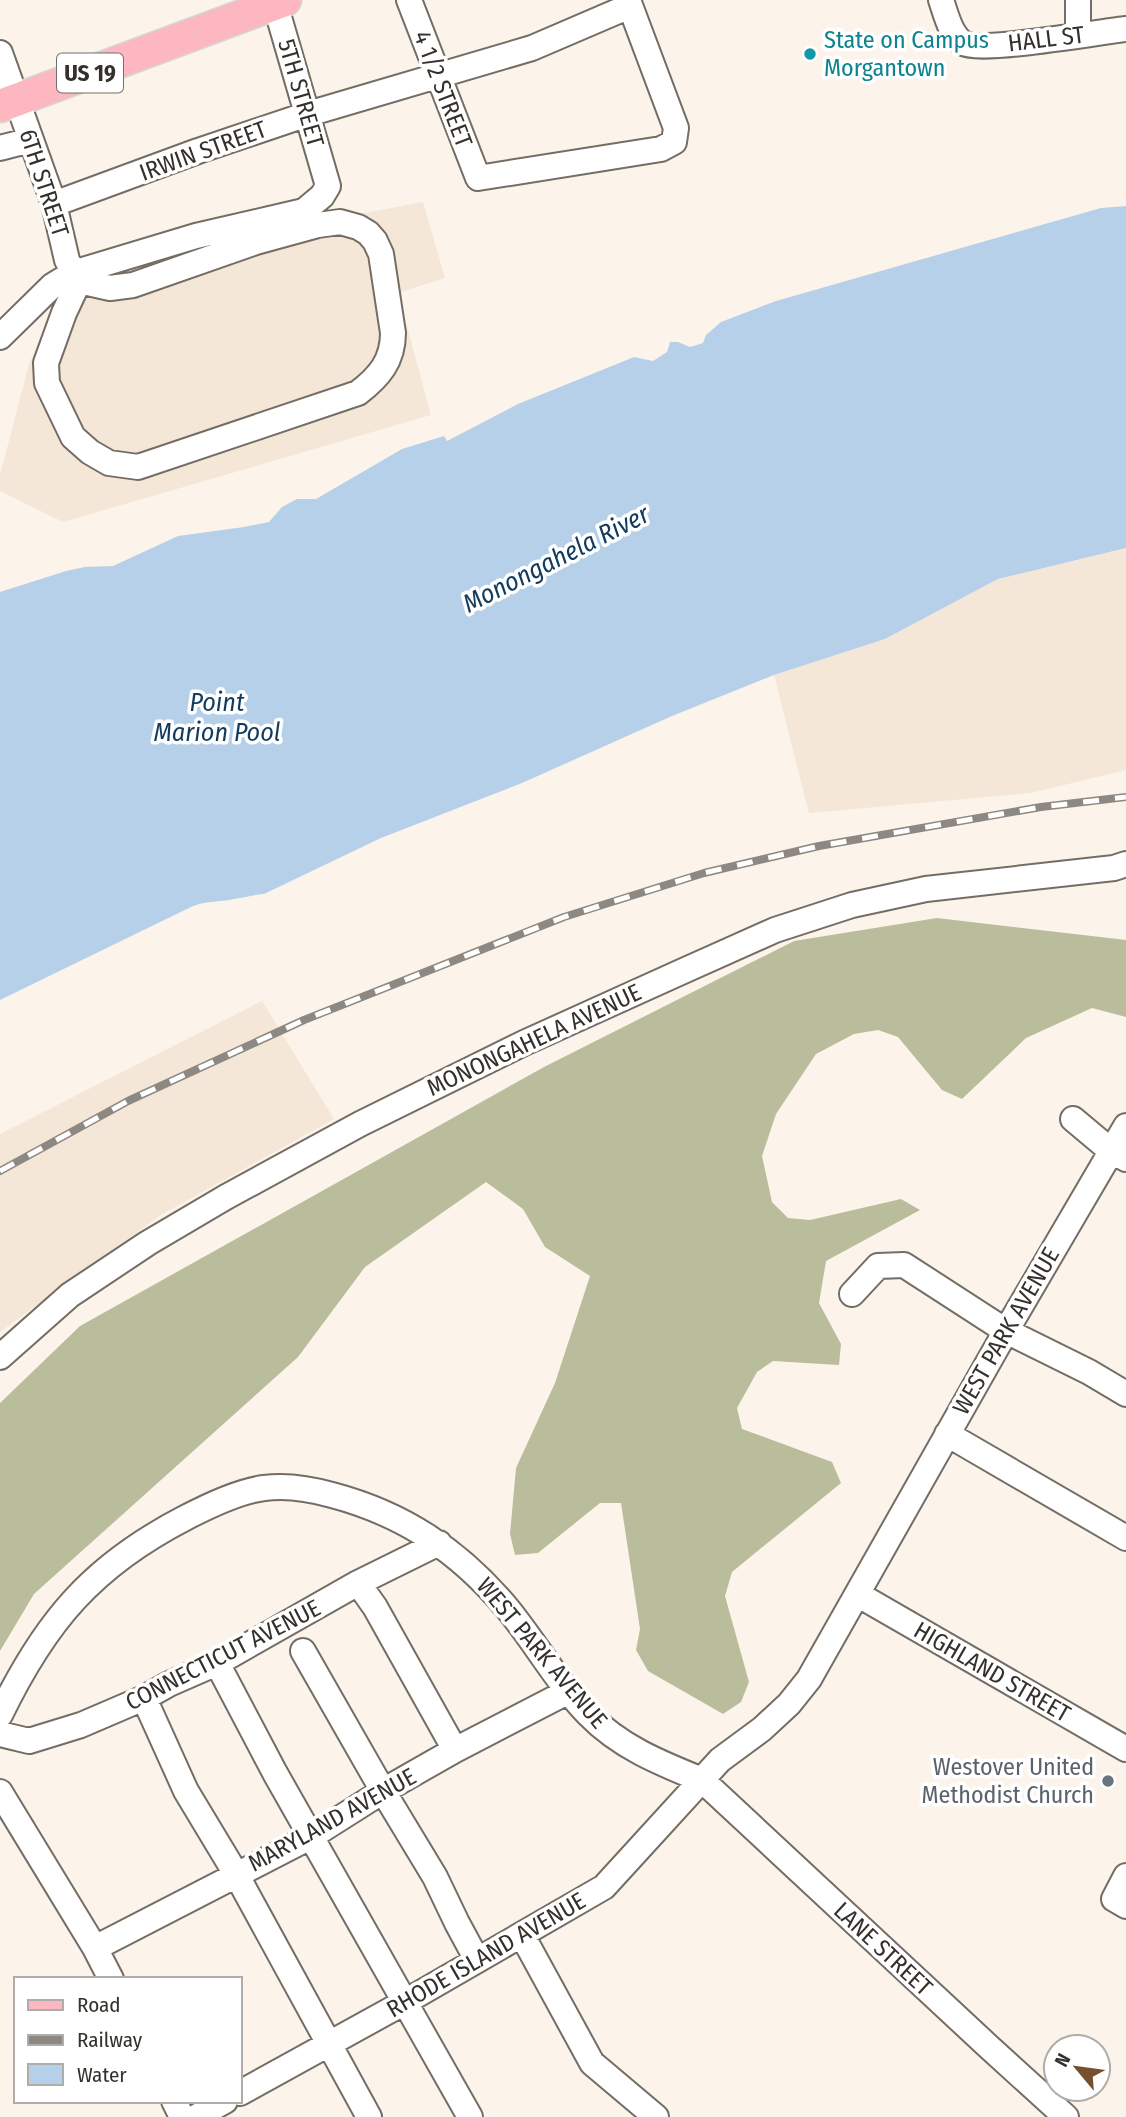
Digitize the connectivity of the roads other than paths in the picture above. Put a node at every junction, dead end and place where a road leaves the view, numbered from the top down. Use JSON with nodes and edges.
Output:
{"nodes":[{"id":1,"x":409,"y":0,"type":"edge"},
{"id":2,"x":941,"y":0,"type":"edge"},
{"id":3,"x":1078,"y":0,"type":"edge"},
{"id":4,"x":278,"y":1,"type":"edge"},
{"id":5,"x":629,"y":3,"type":"edge"},
{"id":6,"x":1126,"y":29,"type":"edge"},
{"id":7,"x":1078,"y":35,"type":"junction"},
{"id":8,"x":0,"y":53,"type":"edge"},
{"id":9,"x":437,"y":78,"type":"junction"},
{"id":10,"x":8,"y":103,"type":"edge"},
{"id":11,"x":308,"y":114,"type":"junction"},
{"id":12,"x":31,"y":140,"type":"junction"},
{"id":13,"x":0,"y":148,"type":"edge"},
{"id":14,"x":54,"y":204,"type":"junction"},
{"id":15,"x":76,"y":277,"type":"junction"},
{"id":16,"x":0,"y":337,"type":"edge"},
{"id":17,"x":1122,"y":866,"type":"edge"},
{"id":18,"x":1073,"y":1119,"type":"dead end"},
{"id":19,"x":1126,"y":1126,"type":"edge"},
{"id":20,"x":1118,"y":1154,"type":"edge"},
{"id":21,"x":852,"y":1294,"type":"dead end"},
{"id":22,"x":1006,"y":1331,"type":"junction"},
{"id":23,"x":0,"y":1357,"type":"edge"},
{"id":24,"x":1126,"y":1394,"type":"edge"},
{"id":25,"x":947,"y":1434,"type":"junction"},
{"id":26,"x":1126,"y":1538,"type":"edge"},
{"id":27,"x":439,"y":1543,"type":"junction"},
{"id":28,"x":358,"y":1583,"type":"junction"},
{"id":29,"x":857,"y":1594,"type":"junction"},
{"id":30,"x":303,"y":1651,"type":"dead end"},
{"id":31,"x":217,"y":1663,"type":"junction"},
{"id":32,"x":569,"y":1691,"type":"junction"},
{"id":33,"x":144,"y":1698,"type":"junction"},
{"id":34,"x":0,"y":1715,"type":"edge"},
{"id":35,"x":0,"y":1734,"type":"edge"},
{"id":36,"x":1126,"y":1749,"type":"edge"},
{"id":37,"x":455,"y":1750,"type":"junction"},
{"id":38,"x":702,"y":1780,"type":"junction"},
{"id":39,"x":383,"y":1791,"type":"junction"},
{"id":40,"x":0,"y":1792,"type":"edge"},
{"id":41,"x":312,"y":1836,"type":"junction"},
{"id":42,"x":236,"y":1874,"type":"junction"},
{"id":43,"x":1126,"y":1876,"type":"edge"},
{"id":44,"x":1120,"y":1903,"type":"edge"},
{"id":45,"x":522,"y":1935,"type":"junction"},
{"id":46,"x":95,"y":1948,"type":"junction"},
{"id":47,"x":477,"y":1960,"type":"junction"},
{"id":48,"x":110,"y":1977,"type":"edge"},
{"id":49,"x":405,"y":2003,"type":"junction"},
{"id":50,"x":329,"y":2043,"type":"junction"},
{"id":51,"x":242,"y":2092,"type":"edge"},
{"id":52,"x":221,"y":2103,"type":"edge"},
{"id":53,"x":196,"y":2117,"type":"edge"},
{"id":54,"x":369,"y":2117,"type":"edge"},
{"id":55,"x":470,"y":2117,"type":"edge"},
{"id":56,"x":656,"y":2117,"type":"edge"},
{"id":57,"x":1066,"y":2117,"type":"edge"}],
"edges":[{"from":1,"to":9,"type":"street","name":"4 1/2 STREET"},
{"from":2,"to":7,"type":"street","name":"HALL ST"},
{"from":3,"to":7,"type":"street"},
{"from":4,"to":10,"type":"main road","number":"US 19"},
{"from":4,"to":11,"type":"street","name":"5TH STREET"},
{"from":5,"to":9,"type":"street","name":"IRWIN STREET"},
{"from":5,"to":9,"type":"street","name":"4 1/2 STREET"},
{"from":6,"to":7,"type":"street","name":"HALL ST"},
{"from":8,"to":10,"type":"street","name":"6TH STREET"},
{"from":9,"to":11,"type":"street","name":"IRWIN STREET"},
{"from":10,"to":12,"type":"street","name":"6TH STREET"},
{"from":11,"to":14,"type":"street","name":"IRWIN STREET"},
{"from":11,"to":15,"type":"street","name":"5TH STREET"},
{"from":12,"to":13,"type":"street"},
{"from":12,"to":14,"type":"street","name":"6TH STREET"},
{"from":14,"to":15,"type":"street","name":"6TH STREET"},
{"from":15,"to":15,"type":"street"},
{"from":15,"to":16,"type":"street"},
{"from":17,"to":23,"type":"street","name":"MONONGAHELA AVENUE"},
{"from":18,"to":20,"type":"street"},
{"from":19,"to":20,"type":"street","name":"WEST PARK AVENUE"},
{"from":20,"to":22,"type":"street","name":"WEST PARK AVENUE"},
{"from":21,"to":22,"type":"street"},
{"from":22,"to":24,"type":"street"},
{"from":22,"to":25,"type":"street","name":"WEST PARK AVENUE"},
{"from":25,"to":26,"type":"street"},
{"from":25,"to":29,"type":"street","name":"WEST PARK AVENUE"},
{"from":27,"to":28,"type":"street","name":"CONNECTICUT AVENUE"},
{"from":27,"to":32,"type":"street","name":"WEST PARK AVENUE"},
{"from":27,"to":34,"type":"street","name":"WEST PARK AVENUE"},
{"from":28,"to":31,"type":"street","name":"CONNECTICUT AVENUE"},
{"from":28,"to":37,"type":"street"},
{"from":29,"to":36,"type":"street","name":"HIGHLAND STREET"},
{"from":29,"to":38,"type":"street","name":"WEST PARK AVENUE"},
{"from":30,"to":39,"type":"street"},
{"from":31,"to":33,"type":"street","name":"CONNECTICUT AVENUE"},
{"from":31,"to":41,"type":"street"},
{"from":32,"to":37,"type":"street","name":"MARYLAND AVENUE"},
{"from":32,"to":38,"type":"street","name":"WEST PARK AVENUE"},
{"from":33,"to":35,"type":"street","name":"CONNECTICUT AVENUE"},
{"from":33,"to":42,"type":"street"},
{"from":37,"to":39,"type":"street","name":"MARYLAND AVENUE"},
{"from":38,"to":45,"type":"street","name":"RHODE ISLAND AVENUE"},
{"from":38,"to":57,"type":"street","name":"LANE STREET"},
{"from":39,"to":41,"type":"street","name":"MARYLAND AVENUE"},
{"from":39,"to":47,"type":"street"},
{"from":40,"to":46,"type":"street"},
{"from":41,"to":42,"type":"street","name":"MARYLAND AVENUE"},
{"from":41,"to":49,"type":"street"},
{"from":42,"to":46,"type":"street","name":"MARYLAND AVENUE"},
{"from":42,"to":50,"type":"street"},
{"from":43,"to":44,"type":"street"},
{"from":45,"to":47,"type":"street","name":"RHODE ISLAND AVENUE"},
{"from":45,"to":56,"type":"street"},
{"from":46,"to":48,"type":"street"},
{"from":47,"to":49,"type":"street","name":"RHODE ISLAND AVENUE"},
{"from":49,"to":50,"type":"street","name":"RHODE ISLAND AVENUE"},
{"from":49,"to":55,"type":"street"},
{"from":50,"to":51,"type":"street","name":"RHODE ISLAND AVENUE"},
{"from":50,"to":54,"type":"street"},
{"from":52,"to":53,"type":"street"}]}
